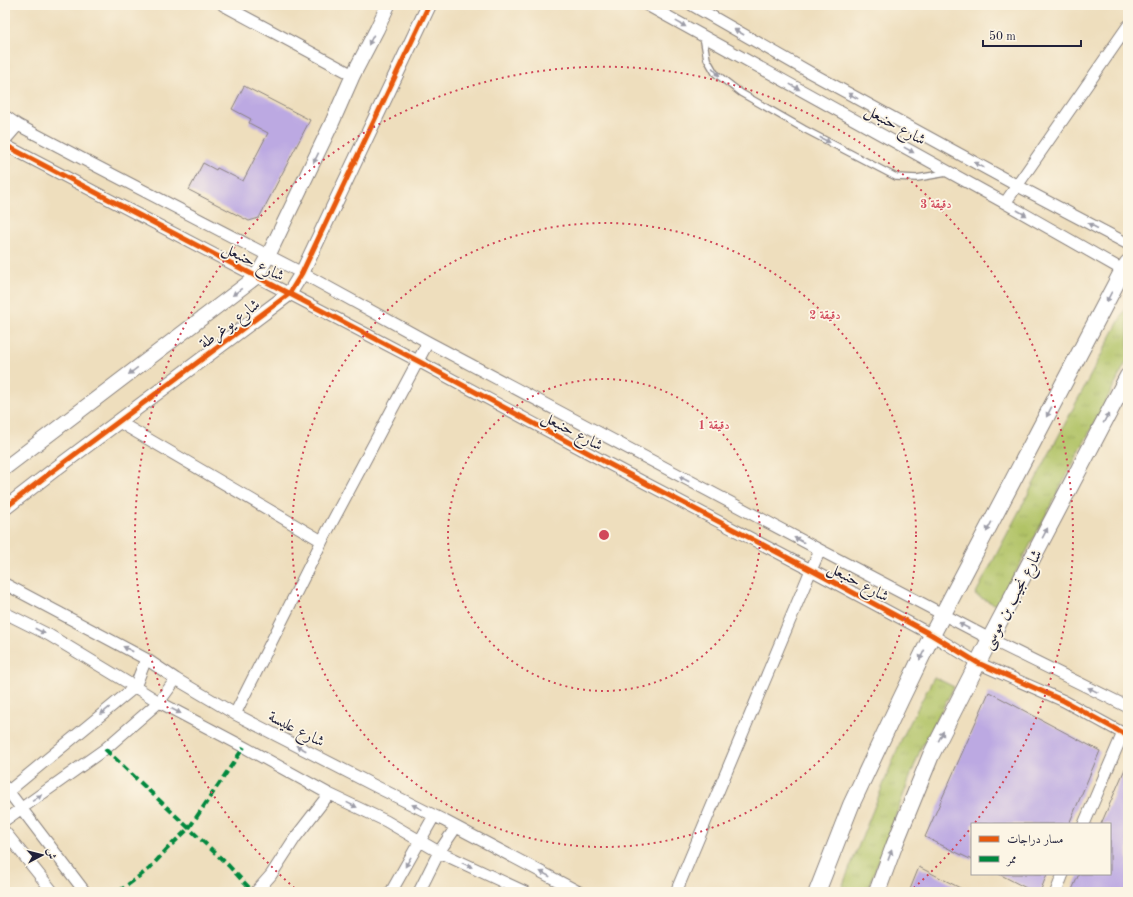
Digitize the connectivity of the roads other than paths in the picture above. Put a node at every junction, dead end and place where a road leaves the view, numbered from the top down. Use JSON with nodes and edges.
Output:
{"nodes":[{"id":1,"x":223,"y":5,"type":"edge"},
{"id":2,"x":388,"y":5,"type":"edge"},
{"id":3,"x":429,"y":5,"type":"edge"},
{"id":4,"x":647,"y":5,"type":"edge"},
{"id":5,"x":692,"y":5,"type":"edge"},
{"id":6,"x":1128,"y":26,"type":"edge"},
{"id":7,"x":703,"y":36,"type":"junction"},
{"id":8,"x":353,"y":75,"type":"junction"},
{"id":9,"x":5,"y":116,"type":"edge"},
{"id":10,"x":18,"y":124,"type":"junction"},
{"id":11,"x":5,"y":140,"type":"edge"},
{"id":12,"x":5,"y":145,"type":"edge"},
{"id":13,"x":950,"y":172,"type":"junction"},
{"id":14,"x":1016,"y":185,"type":"junction"},
{"id":15,"x":1004,"y":203,"type":"junction"},
{"id":16,"x":1128,"y":244,"type":"edge"},
{"id":17,"x":268,"y":256,"type":"junction"},
{"id":18,"x":1126,"y":268,"type":"edge"},
{"id":19,"x":302,"y":273,"type":"junction"},
{"id":20,"x":256,"y":277,"type":"junction"},
{"id":21,"x":289,"y":294,"type":"junction"},
{"id":22,"x":428,"y":342,"type":"junction"},
{"id":23,"x":418,"y":361,"type":"junction"},
{"id":24,"x":1128,"y":376,"type":"edge"},
{"id":25,"x":119,"y":422,"type":"junction"},
{"id":26,"x":5,"y":468,"type":"edge"},
{"id":27,"x":5,"y":508,"type":"edge"},
{"id":28,"x":322,"y":541,"type":"junction"},
{"id":29,"x":820,"y":550,"type":"junction"},
{"id":30,"x":810,"y":570,"type":"junction"},
{"id":31,"x":5,"y":584,"type":"edge"},
{"id":32,"x":5,"y":613,"type":"edge"},
{"id":33,"x":943,"y":615,"type":"junction"},
{"id":34,"x":932,"y":635,"type":"junction"},
{"id":35,"x":990,"y":639,"type":"junction"},
{"id":36,"x":146,"y":659,"type":"junction"},
{"id":37,"x":978,"y":663,"type":"junction"},
{"id":38,"x":176,"y":679,"type":"junction"},
{"id":39,"x":135,"y":687,"type":"junction"},
{"id":40,"x":159,"y":702,"type":"junction"},
{"id":41,"x":1128,"y":707,"type":"edge"},
{"id":42,"x":235,"y":714,"type":"junction"},
{"id":43,"x":1125,"y":734,"type":"edge"},
{"id":44,"x":6,"y":790,"type":"edge"},
{"id":45,"x":329,"y":794,"type":"junction"},
{"id":46,"x":22,"y":808,"type":"junction"},
{"id":47,"x":434,"y":816,"type":"junction"},
{"id":48,"x":5,"y":820,"type":"edge"},
{"id":49,"x":1084,"y":823,"type":"edge"},
{"id":50,"x":456,"y":827,"type":"junction"},
{"id":51,"x":5,"y":832,"type":"edge"},
{"id":52,"x":420,"y":841,"type":"junction"},
{"id":53,"x":439,"y":852,"type":"junction"},
{"id":54,"x":1063,"y":875,"type":"edge"},
{"id":55,"x":53,"y":892,"type":"edge"},
{"id":56,"x":85,"y":892,"type":"edge"},
{"id":57,"x":256,"y":892,"type":"edge"},
{"id":58,"x":391,"y":892,"type":"edge"},
{"id":59,"x":419,"y":892,"type":"edge"},
{"id":60,"x":525,"y":892,"type":"edge"},
{"id":61,"x":579,"y":892,"type":"edge"},
{"id":62,"x":676,"y":892,"type":"edge"},
{"id":63,"x":817,"y":892,"type":"edge"},
{"id":64,"x":877,"y":892,"type":"edge"},
{"id":65,"x":1056,"y":892,"type":"edge"}],
"edges":[{"from":1,"to":8,"type":"street"},
{"from":2,"to":8,"type":"street","name":"شارع يوغرطة","one_way":true},
{"from":3,"to":19,"type":"street","name":"شارع يوغرطة"},
{"from":4,"to":7,"type":"street","name":"شارع حنبعل","one_way":true},
{"from":14,"to":5,"type":"street","name":"شارع حنبعل","one_way":true},
{"from":6,"to":14,"type":"street"},
{"from":7,"to":13,"type":"street","name":"شارع حنبعل","one_way":true},
{"from":7,"to":13,"type":"lane","one_way":true},
{"from":8,"to":17,"type":"street","name":"شارع يوغرطة","one_way":true},
{"from":9,"to":10,"type":"street","name":"شارع حنبعل"},
{"from":10,"to":11,"type":"street"},
{"from":10,"to":17,"type":"street","name":"شارع حنبعل"},
{"from":12,"to":20,"type":"street","name":"شارع حنبعل"},
{"from":13,"to":15,"type":"street","name":"شارع حنبعل"},
{"from":14,"to":15,"type":"street"},
{"from":16,"to":14,"type":"street","name":"شارع حنبعل","one_way":true},
{"from":15,"to":18,"type":"street","name":"شارع حنبعل","one_way":true},
{"from":17,"to":19,"type":"street","name":"شارع حنبعل"},
{"from":17,"to":20,"type":"street","name":"شارع يوغرطة"},
{"from":18,"to":33,"type":"main road","one_way":true},
{"from":19,"to":21,"type":"street","name":"شارع يوغرطة"},
{"from":19,"to":22,"type":"street","name":"شارع حنبعل"},
{"from":20,"to":21,"type":"street","name":"شارع حنبعل"},
{"from":20,"to":26,"type":"street","name":"شارع يوغرطة","one_way":true},
{"from":21,"to":23,"type":"street","name":"شارع حنبعل"},
{"from":21,"to":25,"type":"street","name":"شارع يوغرطة"},
{"from":22,"to":23,"type":"street"},
{"from":29,"to":22,"type":"street","name":"شارع حنبعل","one_way":true},
{"from":23,"to":28,"type":"street"},
{"from":23,"to":30,"type":"street","name":"شارع حنبعل"},
{"from":35,"to":24,"type":"main road","name":"شارع نجيب بن موسى","one_way":true},
{"from":25,"to":27,"type":"street","name":"شارع يوغرطة"},
{"from":25,"to":28,"type":"street"},
{"from":28,"to":42,"type":"street"},
{"from":29,"to":30,"type":"street"},
{"from":29,"to":33,"type":"street","name":"شارع حنبعل"},
{"from":30,"to":34,"type":"street","name":"شارع حنبعل"},
{"from":30,"to":62,"type":"street"},
{"from":36,"to":31,"type":"street","name":"شارع عليسة","one_way":true},
{"from":32,"to":39,"type":"street","one_way":true},
{"from":33,"to":34,"type":"main road"},
{"from":35,"to":33,"type":"street","name":"شارع حنبعل","one_way":true},
{"from":34,"to":37,"type":"street","name":"شارع حنبعل"},
{"from":34,"to":63,"type":"main road","one_way":true},
{"from":35,"to":37,"type":"main road","name":"شارع نجيب بن موسى"},
{"from":41,"to":35,"type":"street","name":"شارع حنبعل","one_way":true},
{"from":36,"to":38,"type":"street","name":"شارع عليسة"},
{"from":36,"to":39,"type":"street"},
{"from":37,"to":43,"type":"street","name":"شارع حنبعل"},
{"from":64,"to":37,"type":"main road","name":"شارع نجيب بن موسى","one_way":true},
{"from":38,"to":40,"type":"street"},
{"from":38,"to":42,"type":"street","name":"شارع عليسة"},
{"from":39,"to":40,"type":"street"},
{"from":39,"to":44,"type":"street","one_way":true},
{"from":40,"to":45,"type":"street","one_way":true},
{"from":46,"to":40,"type":"street","one_way":true},
{"from":47,"to":42,"type":"street","name":"شارع عليسة","one_way":true},
{"from":43,"to":49,"type":"street"},
{"from":44,"to":46,"type":"street"},
{"from":45,"to":52,"type":"street","one_way":true},
{"from":45,"to":57,"type":"street"},
{"from":46,"to":48,"type":"street"},
{"from":46,"to":56,"type":"street"},
{"from":47,"to":50,"type":"street","name":"شارع عليسة"},
{"from":47,"to":52,"type":"street"},
{"from":50,"to":53,"type":"street"},
{"from":61,"to":50,"type":"street","name":"شارع عليسة","one_way":true},
{"from":51,"to":55,"type":"street"},
{"from":52,"to":53,"type":"street"},
{"from":52,"to":58,"type":"street","one_way":true},
{"from":53,"to":59,"type":"street"},
{"from":53,"to":60,"type":"street","one_way":true},
{"from":54,"to":65,"type":"street"}]}
